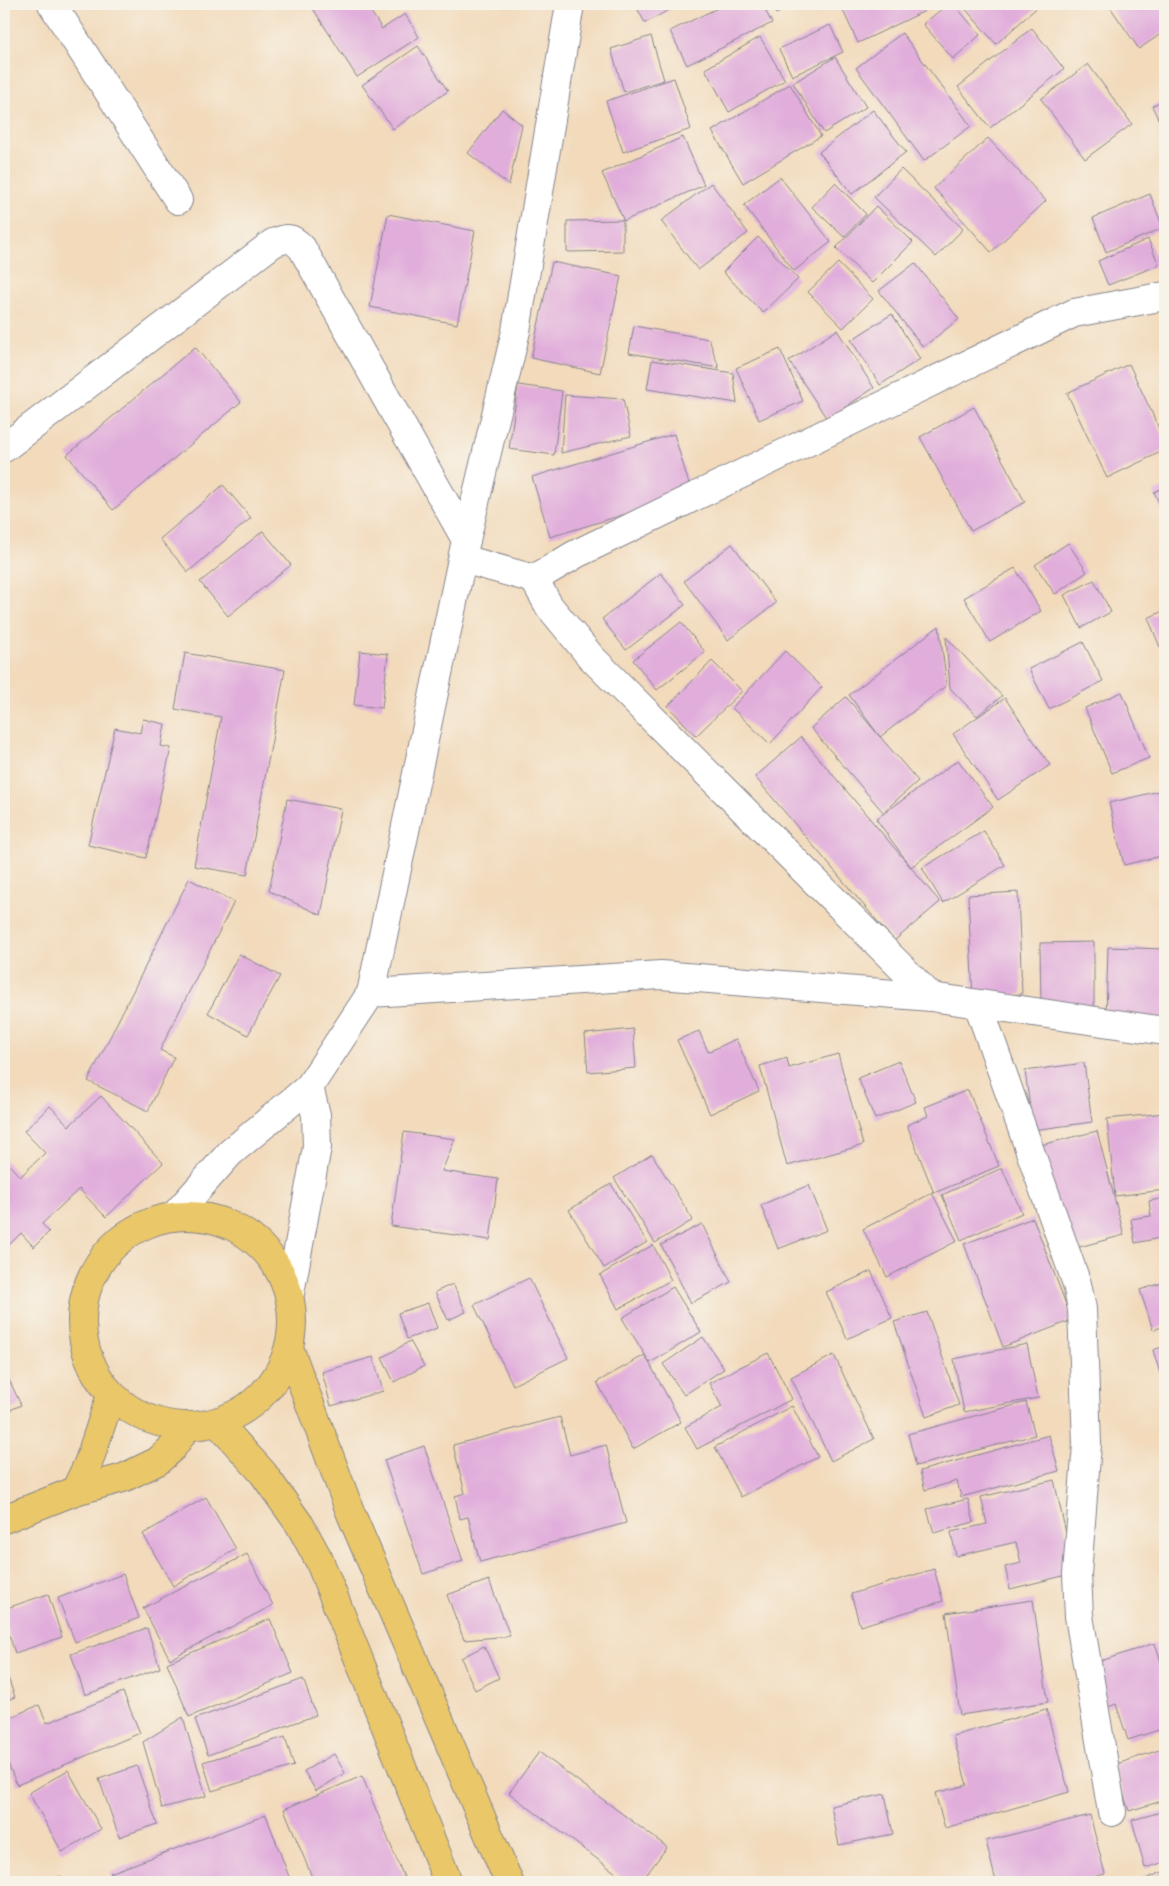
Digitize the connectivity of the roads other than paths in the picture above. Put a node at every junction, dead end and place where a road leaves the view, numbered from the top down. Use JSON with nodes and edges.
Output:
{"nodes":[{"id":1,"x":52,"y":4,"type":"edge"},
{"id":2,"x":570,"y":4,"type":"edge"},
{"id":3,"x":178,"y":200,"type":"dead end"},
{"id":4,"x":1165,"y":296,"type":"edge"},
{"id":5,"x":4,"y":448,"type":"edge"},
{"id":6,"x":465,"y":549,"type":"junction"},
{"id":7,"x":534,"y":579,"type":"junction"},
{"id":8,"x":371,"y":993,"type":"junction"},
{"id":9,"x":931,"y":997,"type":"junction"},
{"id":10,"x":978,"y":1004,"type":"junction"},
{"id":11,"x":1165,"y":1031,"type":"edge"},
{"id":12,"x":309,"y":1087,"type":"junction"},
{"id":13,"x":174,"y":1216,"type":"junction"},
{"id":14,"x":290,"y":1293,"type":"junction"},
{"id":15,"x":290,"y":1348,"type":"junction"},
{"id":16,"x":110,"y":1395,"type":"junction"},
{"id":17,"x":217,"y":1422,"type":"junction"},
{"id":18,"x":188,"y":1427,"type":"junction"},
{"id":19,"x":75,"y":1491,"type":"junction"},
{"id":20,"x":4,"y":1519,"type":"edge"},
{"id":21,"x":1112,"y":1812,"type":"dead end"},
{"id":22,"x":448,"y":1882,"type":"edge"},
{"id":23,"x":509,"y":1882,"type":"edge"}],
"edges":[{"from":1,"to":3,"type":"street"},
{"from":2,"to":6,"type":"street"},
{"from":4,"to":7,"type":"street"},
{"from":5,"to":6,"type":"street"},
{"from":6,"to":7,"type":"street"},
{"from":6,"to":8,"type":"street"},
{"from":7,"to":9,"type":"street"},
{"from":8,"to":9,"type":"street"},
{"from":8,"to":12,"type":"street"},
{"from":9,"to":10,"type":"street"},
{"from":10,"to":11,"type":"street"},
{"from":10,"to":21,"type":"street"},
{"from":12,"to":13,"type":"street"},
{"from":12,"to":14,"type":"street"},
{"from":13,"to":14,"type":"main road"},
{"from":13,"to":16,"type":"main road"},
{"from":14,"to":15,"type":"main road"},
{"from":15,"to":17,"type":"main road"},
{"from":15,"to":23,"type":"main road"},
{"from":16,"to":18,"type":"main road"},
{"from":16,"to":19,"type":"main road"},
{"from":17,"to":18,"type":"main road"},
{"from":17,"to":22,"type":"main road"},
{"from":18,"to":19,"type":"main road"},
{"from":19,"to":20,"type":"main road"}]}
